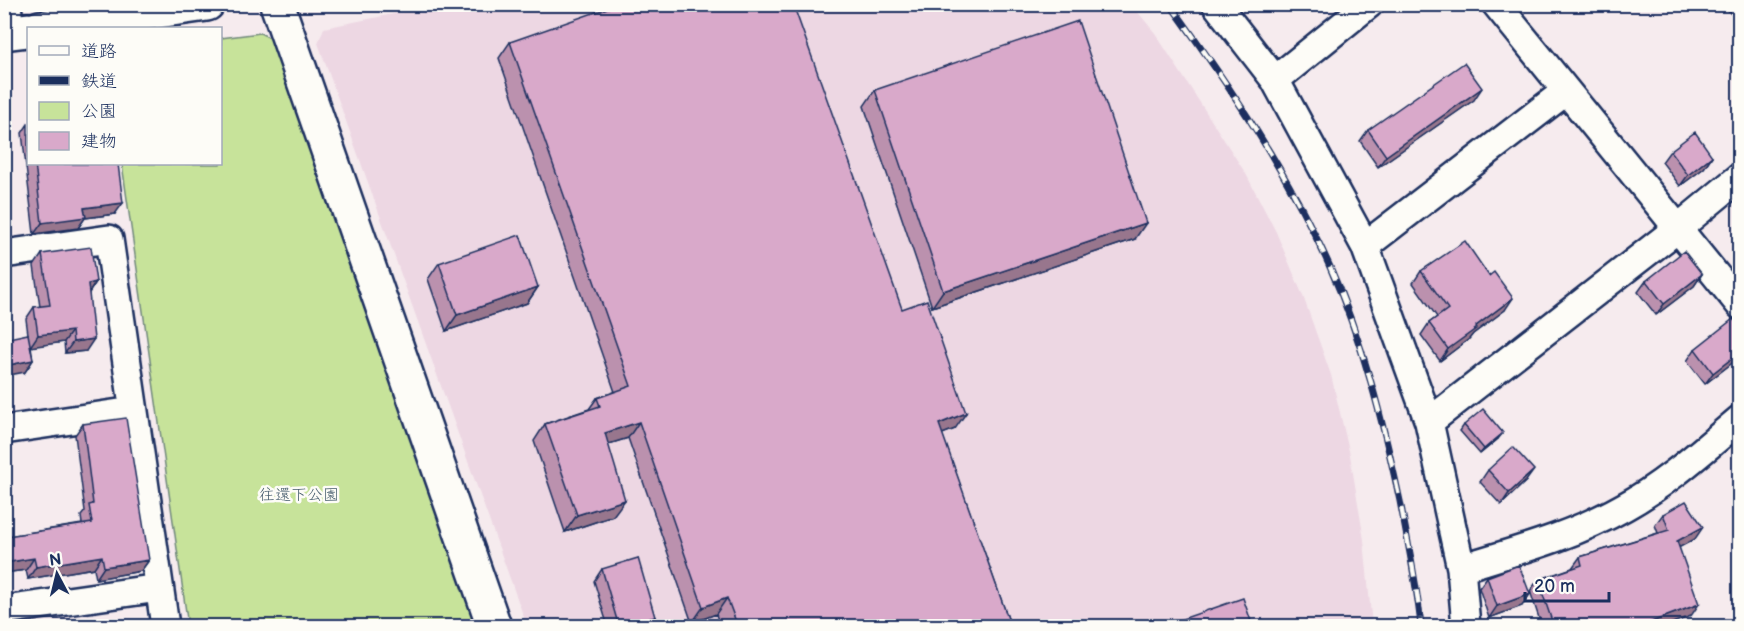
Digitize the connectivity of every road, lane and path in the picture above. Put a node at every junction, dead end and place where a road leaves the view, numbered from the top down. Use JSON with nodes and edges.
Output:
{"nodes":[{"id":1,"x":207,"y":4,"type":"edge"},
{"id":2,"x":276,"y":4,"type":"edge"},
{"id":3,"x":1216,"y":4,"type":"edge"},
{"id":4,"x":1369,"y":4,"type":"edge"},
{"id":5,"x":1496,"y":4,"type":"edge"},
{"id":6,"x":18,"y":26,"type":"edge"},
{"id":7,"x":1275,"y":80,"type":"junction"},
{"id":8,"x":1566,"y":91,"type":"junction"},
{"id":9,"x":1740,"y":177,"type":"edge"},
{"id":10,"x":1677,"y":229,"type":"junction"},
{"id":11,"x":1365,"y":246,"type":"junction"},
{"id":12,"x":4,"y":254,"type":"edge"},
{"id":13,"x":1740,"y":305,"type":"edge"},
{"id":14,"x":133,"y":411,"type":"junction"},
{"id":15,"x":1740,"y":419,"type":"edge"},
{"id":16,"x":1429,"y":422,"type":"junction"},
{"id":17,"x":4,"y":430,"type":"edge"},
{"id":18,"x":1461,"y":568,"type":"junction"},
{"id":19,"x":159,"y":588,"type":"junction"},
{"id":20,"x":4,"y":610,"type":"edge"},
{"id":21,"x":165,"y":627,"type":"edge"},
{"id":22,"x":494,"y":627,"type":"edge"},
{"id":23,"x":1466,"y":627,"type":"edge"}],
"edges":[{"from":1,"to":6,"type":"street"},
{"from":2,"to":22,"type":"street"},
{"from":3,"to":7,"type":"street"},
{"from":4,"to":7,"type":"street"},
{"from":5,"to":8,"type":"street"},
{"from":7,"to":11,"type":"street"},
{"from":8,"to":10,"type":"street"},
{"from":8,"to":11,"type":"street"},
{"from":9,"to":10,"type":"street"},
{"from":10,"to":13,"type":"street"},
{"from":10,"to":16,"type":"street"},
{"from":11,"to":16,"type":"street"},
{"from":12,"to":14,"type":"street"},
{"from":14,"to":17,"type":"street"},
{"from":14,"to":19,"type":"street"},
{"from":15,"to":18,"type":"street"},
{"from":16,"to":18,"type":"street"},
{"from":18,"to":23,"type":"street"},
{"from":19,"to":20,"type":"street"},
{"from":19,"to":21,"type":"street"}]}
